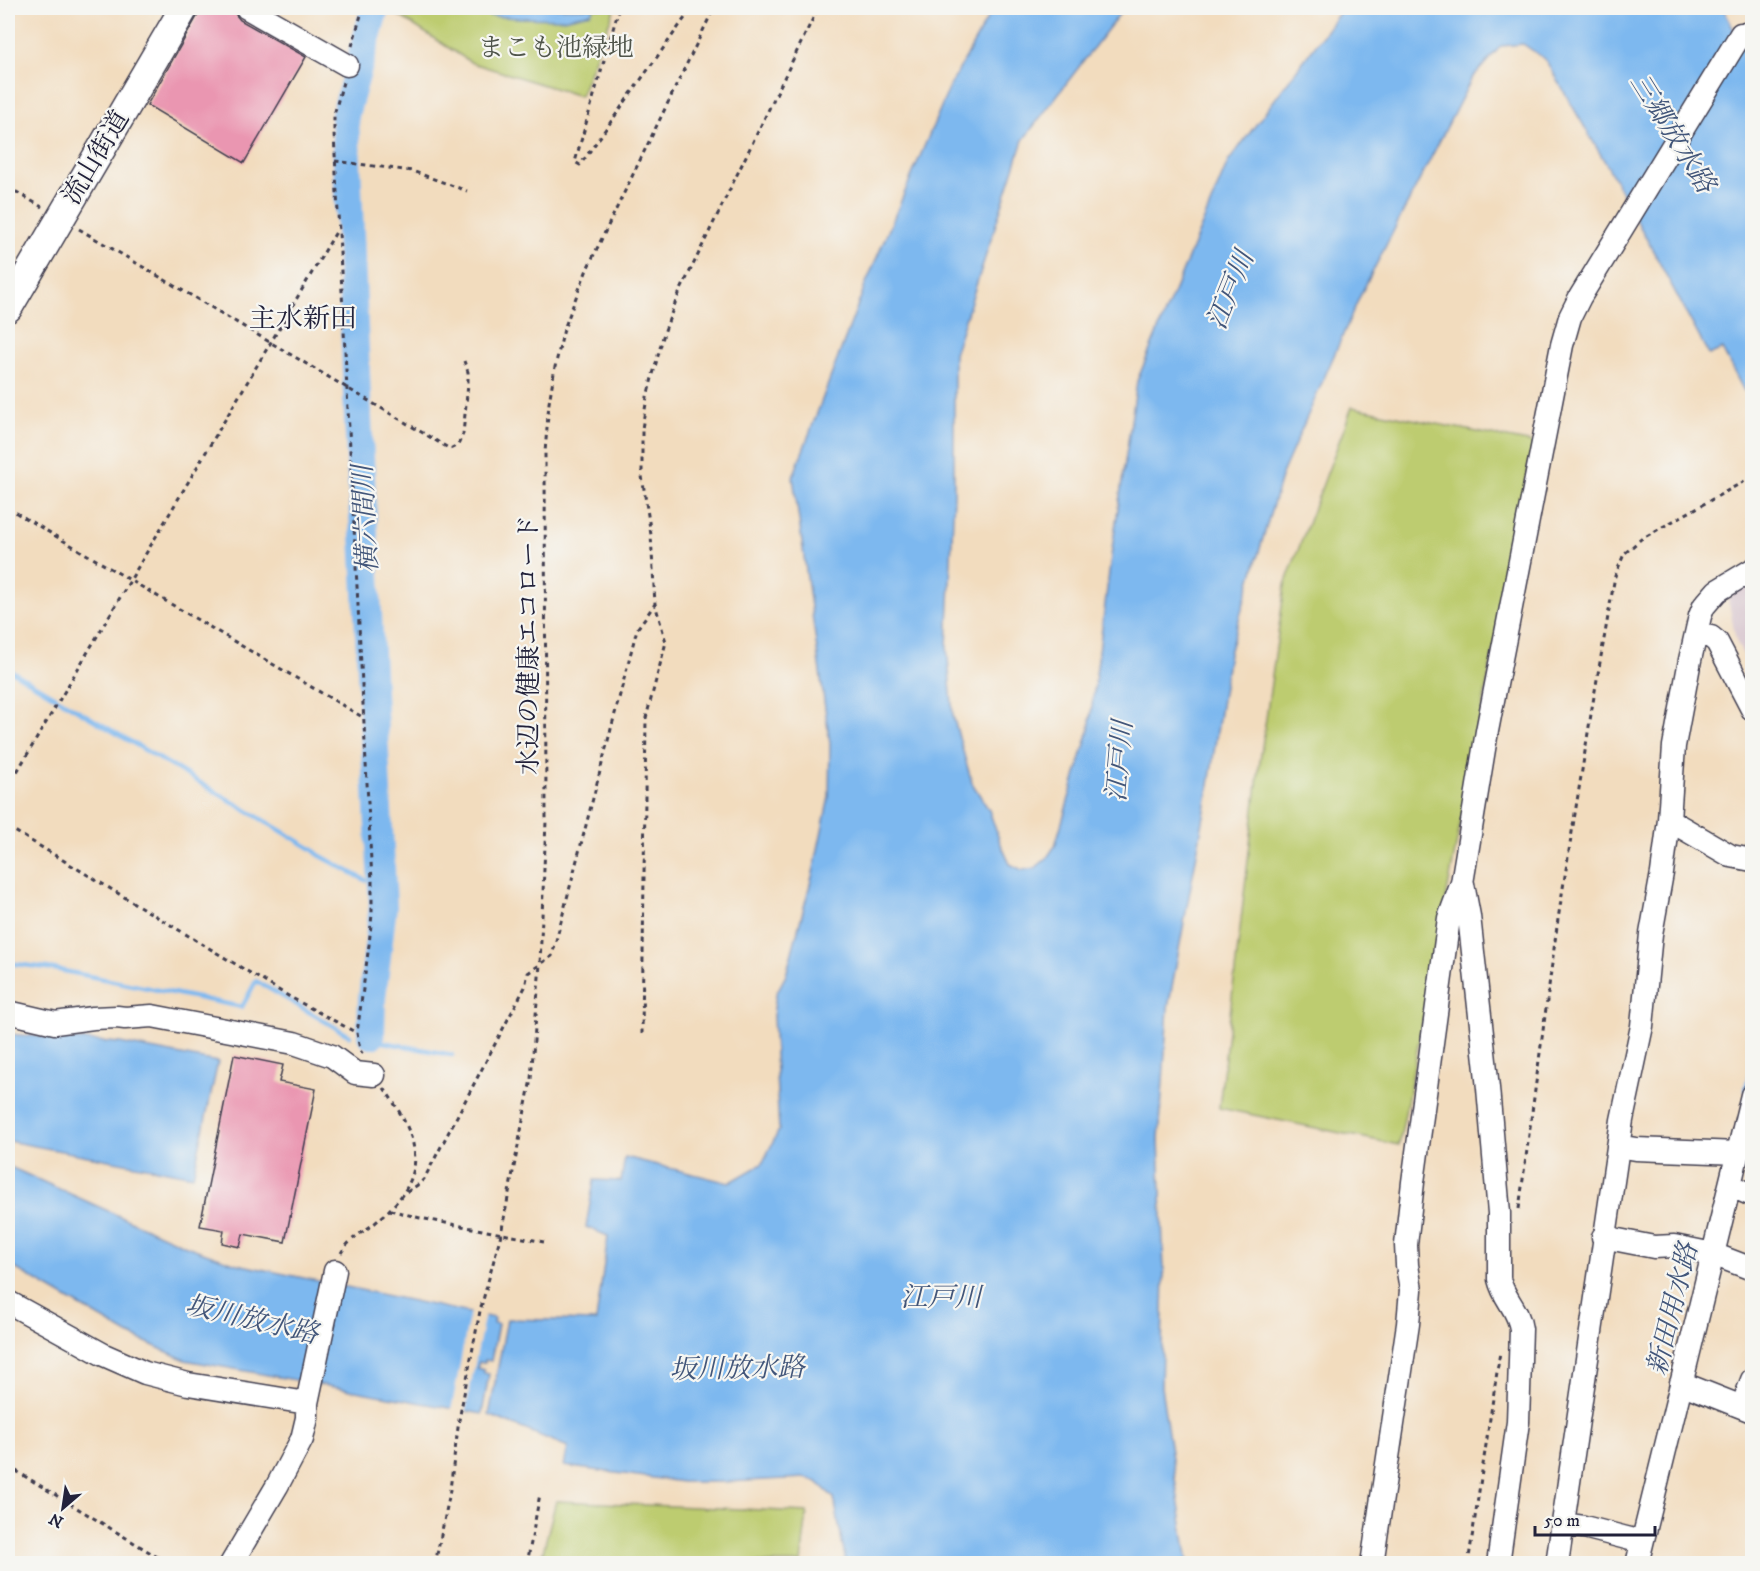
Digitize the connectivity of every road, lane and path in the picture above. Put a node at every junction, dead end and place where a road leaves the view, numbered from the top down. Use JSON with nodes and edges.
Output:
{"nodes":[{"id":1,"x":184,"y":8,"type":"edge"},
{"id":2,"x":247,"y":8,"type":"edge"},
{"id":3,"x":363,"y":8,"type":"edge"},
{"id":4,"x":619,"y":8,"type":"edge"},
{"id":5,"x":692,"y":8,"type":"edge"},
{"id":6,"x":714,"y":8,"type":"edge"},
{"id":7,"x":818,"y":8,"type":"edge"},
{"id":8,"x":1741,"y":34,"type":"dead end"},
{"id":9,"x":347,"y":65,"type":"junction"},
{"id":10,"x":335,"y":161,"type":"junction"},
{"id":11,"x":8,"y":187,"type":"edge"},
{"id":12,"x":467,"y":191,"type":"dead end"},
{"id":13,"x":60,"y":218,"type":"junction"},
{"id":14,"x":339,"y":232,"type":"junction"},
{"id":15,"x":8,"y":308,"type":"edge"},
{"id":16,"x":270,"y":342,"type":"junction"},
{"id":17,"x":464,"y":361,"type":"dead end"},
{"id":18,"x":348,"y":388,"type":"junction"},
{"id":19,"x":1752,"y":477,"type":"edge"},
{"id":20,"x":8,"y":508,"type":"edge"},
{"id":21,"x":1752,"y":570,"type":"edge"},
{"id":22,"x":129,"y":580,"type":"junction"},
{"id":23,"x":655,"y":604,"type":"junction"},
{"id":24,"x":1696,"y":634,"type":"junction"},
{"id":25,"x":1752,"y":709,"type":"edge"},
{"id":26,"x":364,"y":718,"type":"junction"},
{"id":27,"x":8,"y":787,"type":"edge"},
{"id":28,"x":1669,"y":820,"type":"junction"},
{"id":29,"x":8,"y":828,"type":"edge"},
{"id":30,"x":1752,"y":860,"type":"edge"},
{"id":31,"x":1462,"y":883,"type":"junction"},
{"id":32,"x":540,"y":964,"type":"junction"},
{"id":33,"x":8,"y":1012,"type":"edge"},
{"id":34,"x":357,"y":1033,"type":"junction"},
{"id":35,"x":642,"y":1034,"type":"dead end"},
{"id":36,"x":374,"y":1075,"type":"junction"},
{"id":37,"x":1752,"y":1095,"type":"edge"},
{"id":38,"x":1749,"y":1126,"type":"edge"},
{"id":39,"x":1618,"y":1146,"type":"junction"},
{"id":40,"x":1738,"y":1153,"type":"junction"},
{"id":41,"x":1731,"y":1186,"type":"junction"},
{"id":42,"x":405,"y":1192,"type":"junction"},
{"id":43,"x":1752,"y":1195,"type":"edge"},
{"id":44,"x":1519,"y":1209,"type":"dead end"},
{"id":45,"x":390,"y":1210,"type":"junction"},
{"id":46,"x":501,"y":1234,"type":"junction"},
{"id":47,"x":1603,"y":1237,"type":"junction"},
{"id":48,"x":543,"y":1242,"type":"dead end"},
{"id":49,"x":1713,"y":1254,"type":"junction"},
{"id":50,"x":1752,"y":1269,"type":"edge"},
{"id":51,"x":334,"y":1271,"type":"joint"},
{"id":52,"x":8,"y":1302,"type":"edge"},
{"id":53,"x":1500,"y":1353,"type":"dead end"},
{"id":54,"x":1752,"y":1380,"type":"edge"},
{"id":55,"x":1681,"y":1383,"type":"junction"},
{"id":56,"x":309,"y":1396,"type":"junction"},
{"id":57,"x":1747,"y":1409,"type":"edge"},
{"id":58,"x":8,"y":1466,"type":"edge"},
{"id":59,"x":540,"y":1494,"type":"dead end"},
{"id":60,"x":1562,"y":1524,"type":"junction"},
{"id":61,"x":1639,"y":1553,"type":"edge"},
{"id":62,"x":169,"y":1563,"type":"edge"},
{"id":63,"x":231,"y":1563,"type":"edge"},
{"id":64,"x":435,"y":1563,"type":"edge"},
{"id":65,"x":527,"y":1563,"type":"edge"},
{"id":66,"x":1372,"y":1563,"type":"edge"},
{"id":67,"x":1468,"y":1563,"type":"edge"},
{"id":68,"x":1498,"y":1563,"type":"edge"},
{"id":69,"x":1557,"y":1563,"type":"edge"}],
"edges":[{"from":1,"to":13,"type":"main road","name":"流山街道"},
{"from":2,"to":9,"type":"street"},
{"from":3,"to":9,"type":"path"},
{"from":4,"to":5,"type":"path"},
{"from":6,"to":32,"type":"path","name":"水辺の健康エコロード"},
{"from":7,"to":23,"type":"path"},
{"from":8,"to":31,"type":"street"},
{"from":9,"to":10,"type":"path"},
{"from":10,"to":12,"type":"path"},
{"from":10,"to":14,"type":"path"},
{"from":11,"to":13,"type":"path"},
{"from":13,"to":15,"type":"main road","name":"流山街道"},
{"from":13,"to":16,"type":"path"},
{"from":14,"to":16,"type":"path"},
{"from":14,"to":18,"type":"path"},
{"from":16,"to":18,"type":"path"},
{"from":16,"to":22,"type":"path"},
{"from":17,"to":18,"type":"path"},
{"from":18,"to":26,"type":"path"},
{"from":19,"to":44,"type":"path"},
{"from":20,"to":22,"type":"path"},
{"from":21,"to":24,"type":"street"},
{"from":22,"to":26,"type":"path"},
{"from":22,"to":27,"type":"path"},
{"from":23,"to":32,"type":"path"},
{"from":23,"to":35,"type":"path"},
{"from":24,"to":25,"type":"street"},
{"from":24,"to":28,"type":"street"},
{"from":26,"to":34,"type":"path"},
{"from":28,"to":30,"type":"street"},
{"from":28,"to":39,"type":"street"},
{"from":29,"to":34,"type":"path"},
{"from":31,"to":66,"type":"street"},
{"from":31,"to":68,"type":"street"},
{"from":32,"to":42,"type":"path"},
{"from":32,"to":46,"type":"path","name":"水辺の健康エコロード"},
{"from":33,"to":36,"type":"street"},
{"from":34,"to":36,"type":"path"},
{"from":36,"to":42,"type":"path"},
{"from":37,"to":38,"type":"street"},
{"from":38,"to":40,"type":"street"},
{"from":39,"to":40,"type":"street"},
{"from":39,"to":47,"type":"street"},
{"from":40,"to":41,"type":"street"},
{"from":41,"to":43,"type":"street"},
{"from":41,"to":49,"type":"street"},
{"from":42,"to":45,"type":"path"},
{"from":45,"to":46,"type":"path"},
{"from":45,"to":51,"type":"path"},
{"from":46,"to":48,"type":"path"},
{"from":46,"to":64,"type":"path","name":"水辺の健康エコロード"},
{"from":47,"to":49,"type":"street"},
{"from":47,"to":60,"type":"street"},
{"from":49,"to":50,"type":"street"},
{"from":49,"to":55,"type":"street"},
{"from":51,"to":56,"type":"street"},
{"from":52,"to":56,"type":"street"},
{"from":53,"to":67,"type":"path"},
{"from":54,"to":57,"type":"street"},
{"from":55,"to":57,"type":"street"},
{"from":55,"to":61,"type":"street"},
{"from":56,"to":63,"type":"street"},
{"from":58,"to":62,"type":"path"},
{"from":59,"to":65,"type":"path"},
{"from":60,"to":61,"type":"street"},
{"from":60,"to":69,"type":"street"}]}
